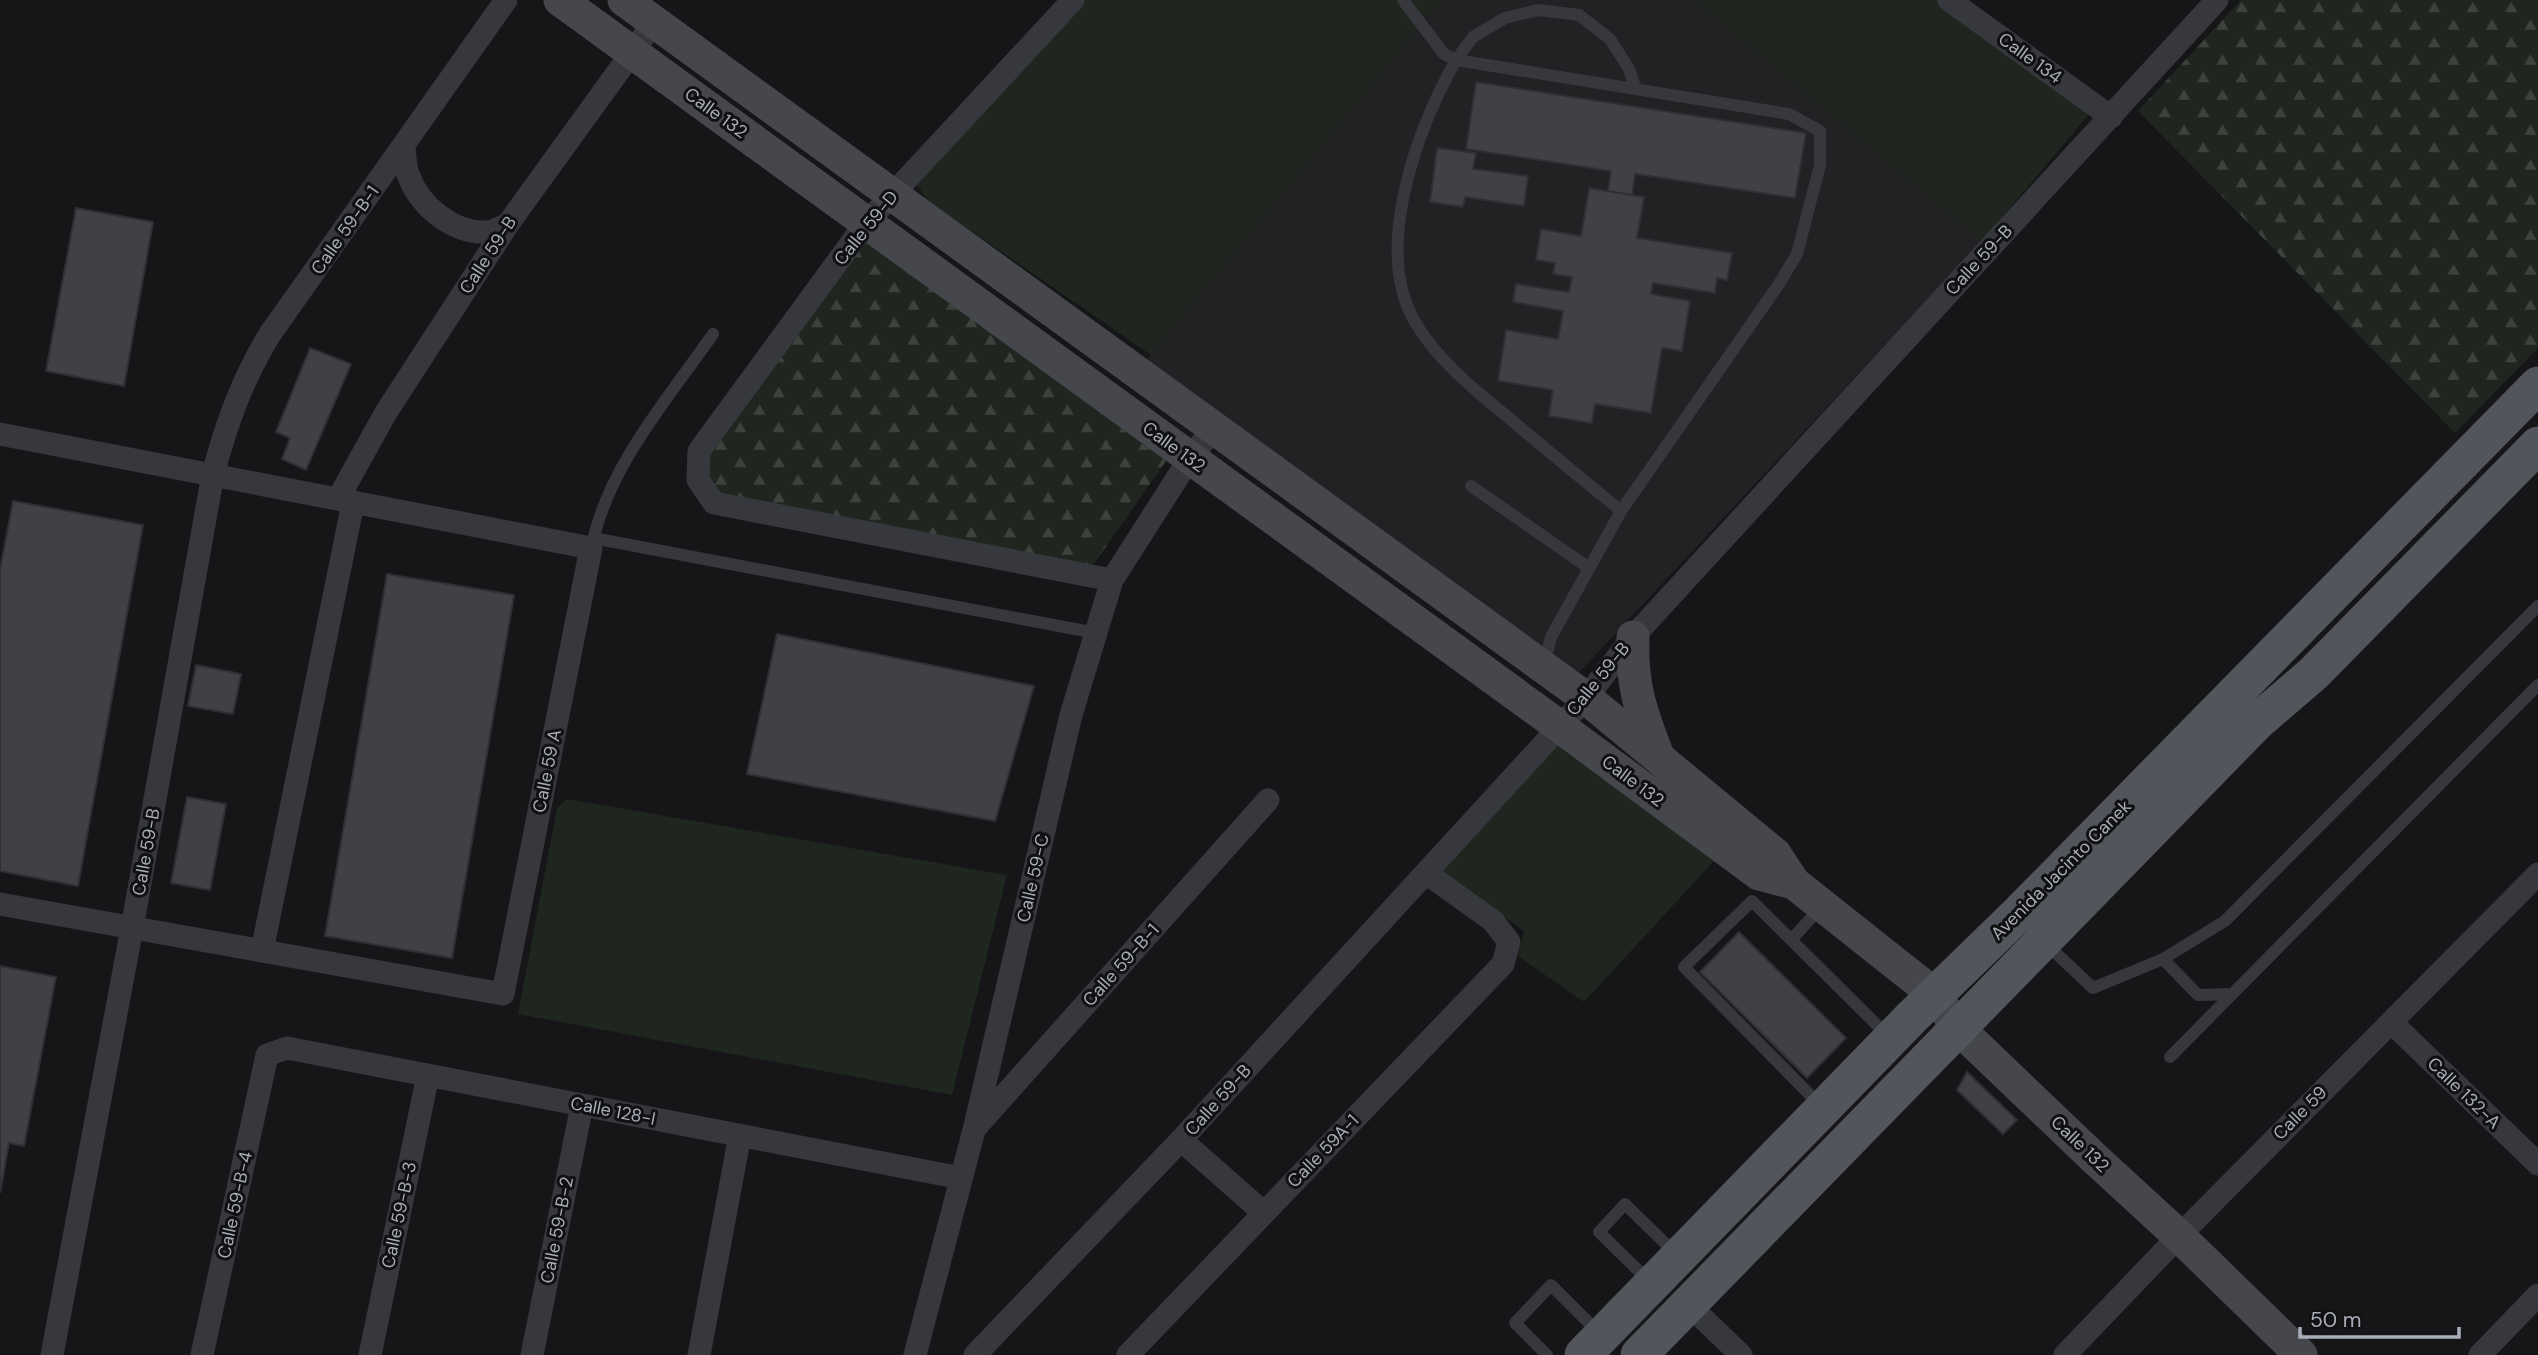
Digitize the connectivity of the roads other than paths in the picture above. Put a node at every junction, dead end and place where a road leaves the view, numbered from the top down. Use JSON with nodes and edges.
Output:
{"nodes":[{"id":1,"x":506,"y":0,"type":"edge"},
{"id":2,"x":560,"y":0,"type":"edge"},
{"id":3,"x":624,"y":0,"type":"edge"},
{"id":4,"x":1073,"y":0,"type":"edge"},
{"id":5,"x":1403,"y":0,"type":"edge"},
{"id":6,"x":1949,"y":0,"type":"edge"},
{"id":7,"x":2217,"y":0,"type":"edge"},
{"id":8,"x":654,"y":22,"type":"junction"},
{"id":9,"x":632,"y":52,"type":"junction"},
{"id":10,"x":1456,"y":60,"type":"junction"},
{"id":11,"x":1635,"y":87,"type":"junction"},
{"id":12,"x":2111,"y":117,"type":"junction"},
{"id":13,"x":404,"y":147,"type":"junction"},
{"id":14,"x":893,"y":195,"type":"junction"},
{"id":15,"x":866,"y":223,"type":"junction"},
{"id":16,"x":508,"y":224,"type":"junction"},
{"id":17,"x":713,"y":334,"type":"dead end"},
{"id":18,"x":2538,"y":384,"type":"edge"},
{"id":19,"x":1214,"y":428,"type":"junction"},
{"id":20,"x":0,"y":434,"type":"edge"},
{"id":21,"x":2538,"y":445,"type":"edge"},
{"id":22,"x":1190,"y":458,"type":"junction"},
{"id":23,"x":213,"y":474,"type":"junction"},
{"id":24,"x":1471,"y":486,"type":"dead end"},
{"id":25,"x":346,"y":501,"type":"junction"},
{"id":26,"x":1621,"y":511,"type":"junction"},
{"id":27,"x":592,"y":543,"type":"junction"},
{"id":28,"x":1589,"y":568,"type":"junction"},
{"id":29,"x":1112,"y":580,"type":"junction"},
{"id":30,"x":2538,"y":606,"type":"edge"},
{"id":31,"x":1096,"y":633,"type":"junction"},
{"id":32,"x":1633,"y":636,"type":"junction"},
{"id":33,"x":1544,"y":667,"type":"junction"},
{"id":34,"x":2538,"y":685,"type":"edge"},
{"id":35,"x":1586,"y":698,"type":"junction"},
{"id":36,"x":1559,"y":726,"type":"junction"},
{"id":37,"x":1659,"y":758,"type":"junction"},
{"id":38,"x":1268,"y":800,"type":"dead end"},
{"id":39,"x":1426,"y":873,"type":"junction"},
{"id":40,"x":2538,"y":874,"type":"edge"},
{"id":41,"x":1794,"y":883,"type":"junction"},
{"id":42,"x":0,"y":904,"type":"edge"},
{"id":43,"x":1823,"y":905,"type":"junction"},
{"id":44,"x":2017,"y":916,"type":"junction"},
{"id":45,"x":132,"y":928,"type":"junction"},
{"id":46,"x":1792,"y":939,"type":"junction"},
{"id":47,"x":2044,"y":942,"type":"junction"},
{"id":48,"x":262,"y":951,"type":"junction"},
{"id":49,"x":2163,"y":959,"type":"junction"},
{"id":50,"x":1934,"y":994,"type":"junction"},
{"id":51,"x":2232,"y":994,"type":"junction"},
{"id":52,"x":2391,"y":1022,"type":"junction"},
{"id":53,"x":1959,"y":1029,"type":"junction"},
{"id":54,"x":1891,"y":1038,"type":"junction"},
{"id":55,"x":267,"y":1055,"type":"joint"},
{"id":56,"x":2170,"y":1057,"type":"dead end"},
{"id":57,"x":428,"y":1075,"type":"junction"},
{"id":58,"x":582,"y":1105,"type":"junction"},
{"id":59,"x":1823,"y":1108,"type":"junction"},
{"id":60,"x":974,"y":1130,"type":"junction"},
{"id":61,"x":740,"y":1135,"type":"junction"},
{"id":62,"x":1797,"y":1135,"type":"junction"},
{"id":63,"x":1181,"y":1140,"type":"junction"},
{"id":64,"x":1827,"y":1163,"type":"junction"},
{"id":65,"x":2538,"y":1164,"type":"edge"},
{"id":66,"x":961,"y":1178,"type":"junction"},
{"id":67,"x":1264,"y":1213,"type":"junction"},
{"id":68,"x":2179,"y":1236,"type":"junction"},
{"id":69,"x":1679,"y":1256,"type":"junction"},
{"id":70,"x":1652,"y":1284,"type":"junction"},
{"id":71,"x":2538,"y":1295,"type":"edge"},
{"id":72,"x":1689,"y":1305,"type":"junction"},
{"id":73,"x":1593,"y":1345,"type":"edge"},
{"id":74,"x":52,"y":1355,"type":"edge"},
{"id":75,"x":202,"y":1355,"type":"edge"},
{"id":76,"x":370,"y":1355,"type":"edge"},
{"id":77,"x":533,"y":1355,"type":"edge"},
{"id":78,"x":699,"y":1355,"type":"edge"},
{"id":79,"x":915,"y":1355,"type":"edge"},
{"id":80,"x":975,"y":1355,"type":"edge"},
{"id":81,"x":1128,"y":1355,"type":"edge"},
{"id":82,"x":1547,"y":1355,"type":"edge"},
{"id":83,"x":1639,"y":1355,"type":"edge"},
{"id":84,"x":1741,"y":1355,"type":"edge"},
{"id":85,"x":2065,"y":1355,"type":"edge"},
{"id":86,"x":2301,"y":1355,"type":"edge"},
{"id":87,"x":2480,"y":1355,"type":"edge"}],
"edges":[{"from":1,"to":13,"type":"street","name":"Calle 59-B-1"},
{"from":2,"to":9,"type":"street","name":"Calle 132"},
{"from":3,"to":8,"type":"street","name":"Calle 132"},
{"from":4,"to":14,"type":"street","name":"Calle 59-D"},
{"from":5,"to":10,"type":"lane"},
{"from":6,"to":12,"type":"street","name":"Calle 134"},
{"from":7,"to":12,"type":"street","name":"Calle 59-B"},
{"from":8,"to":9,"type":"street","name":"Calle 59-B"},
{"from":8,"to":14,"type":"street","name":"Calle 132"},
{"from":9,"to":15,"type":"street","name":"Calle 132"},
{"from":9,"to":16,"type":"street","name":"Calle 59-B"},
{"from":10,"to":11,"type":"lane"},
{"from":10,"to":11,"type":"lane"},
{"from":10,"to":26,"type":"lane"},
{"from":11,"to":26,"type":"lane"},
{"from":12,"to":32,"type":"street","name":"Calle 59-B"},
{"from":13,"to":16,"type":"street"},
{"from":13,"to":23,"type":"street","name":"Calle 59-B-1"},
{"from":14,"to":15,"type":"street","name":"Calle 59-D"},
{"from":14,"to":19,"type":"street","name":"Calle 132"},
{"from":15,"to":22,"type":"street","name":"Calle 132"},
{"from":15,"to":29,"type":"street","name":"Calle 59-D"},
{"from":16,"to":25,"type":"street","name":"Calle 59-B"},
{"from":17,"to":27,"type":"lane"},
{"from":18,"to":44,"type":"main road","name":"Avenida Jacinto Canek"},
{"from":19,"to":22,"type":"street","name":"Calle 59-C"},
{"from":19,"to":33,"type":"street","name":"Calle 132"},
{"from":20,"to":23,"type":"street"},
{"from":21,"to":47,"type":"main road","name":"Avenida Jacinto Canek"},
{"from":22,"to":29,"type":"street","name":"Calle 59-C"},
{"from":22,"to":36,"type":"street","name":"Calle 132"},
{"from":23,"to":25,"type":"street"},
{"from":23,"to":45,"type":"street","name":"Calle 59-B"},
{"from":24,"to":28,"type":"lane"},
{"from":25,"to":27,"type":"street"},
{"from":25,"to":48,"type":"street","name":"Calle 59-B"},
{"from":26,"to":28,"type":"lane"},
{"from":27,"to":31,"type":"lane"},
{"from":27,"to":48,"type":"street","name":"Calle 59 A"},
{"from":28,"to":33,"type":"lane"},
{"from":29,"to":31,"type":"street","name":"Calle 59-C"},
{"from":30,"to":49,"type":"lane"},
{"from":31,"to":60,"type":"street","name":"Calle 59-C"},
{"from":32,"to":35,"type":"street","name":"Calle 59-B"},
{"from":32,"to":37,"type":"street"},
{"from":33,"to":35,"type":"street","name":"Calle 132"},
{"from":34,"to":51,"type":"lane"},
{"from":35,"to":36,"type":"street","name":"Calle 59-B"},
{"from":35,"to":37,"type":"street","name":"Calle 132"},
{"from":36,"to":39,"type":"street","name":"Calle 59-B"},
{"from":36,"to":41,"type":"street","name":"Calle 132"},
{"from":37,"to":41,"type":"street","name":"Calle 132"},
{"from":38,"to":60,"type":"street","name":"Calle 59-B-1"},
{"from":39,"to":63,"type":"street","name":"Calle 59-B"},
{"from":39,"to":67,"type":"street","name":"Calle 59A-1"},
{"from":40,"to":52,"type":"street","name":"Calle 59"},
{"from":41,"to":43,"type":"street","name":"Calle 132"},
{"from":42,"to":45,"type":"street"},
{"from":43,"to":46,"type":"lane"},
{"from":43,"to":50,"type":"street","name":"Calle 132"},
{"from":44,"to":47,"type":"street"},
{"from":44,"to":50,"type":"main road","name":"Avenida Jacinto Canek"},
{"from":45,"to":48,"type":"street"},
{"from":45,"to":74,"type":"street","name":"Calle 59-B"},
{"from":46,"to":54,"type":"lane"},
{"from":46,"to":59,"type":"lane"},
{"from":47,"to":49,"type":"lane"},
{"from":47,"to":53,"type":"main road","name":"Avenida Jacinto Canek"},
{"from":49,"to":51,"type":"lane"},
{"from":50,"to":53,"type":"street","name":"Calle 132"},
{"from":50,"to":54,"type":"main road","name":"Avenida Jacinto Canek"},
{"from":51,"to":56,"type":"lane"},
{"from":52,"to":65,"type":"street","name":"Calle 132-A"},
{"from":52,"to":68,"type":"street","name":"Calle 59"},
{"from":53,"to":64,"type":"main road","name":"Avenida Jacinto Canek"},
{"from":53,"to":68,"type":"street","name":"Calle 132"},
{"from":54,"to":59,"type":"main road","name":"Avenida Jacinto Canek"},
{"from":55,"to":57,"type":"street","name":"Calle 128-I"},
{"from":55,"to":75,"type":"street","name":"Calle 59-B-4"},
{"from":57,"to":58,"type":"street","name":"Calle 128-I"},
{"from":57,"to":76,"type":"street","name":"Calle 59-B-3"},
{"from":58,"to":61,"type":"street","name":"Calle 128-I"},
{"from":58,"to":77,"type":"street","name":"Calle 59-B-2"},
{"from":59,"to":62,"type":"main road","name":"Avenida Jacinto Canek"},
{"from":60,"to":66,"type":"street","name":"Calle 59-C"},
{"from":61,"to":66,"type":"street","name":"Calle 128-I"},
{"from":61,"to":78,"type":"street"},
{"from":62,"to":64,"type":"street"},
{"from":62,"to":69,"type":"main road","name":"Avenida Jacinto Canek"},
{"from":63,"to":67,"type":"street"},
{"from":63,"to":80,"type":"street","name":"Calle 59-B"},
{"from":64,"to":72,"type":"main road","name":"Avenida Jacinto Canek"},
{"from":66,"to":79,"type":"street","name":"Calle 59-C"},
{"from":67,"to":81,"type":"street","name":"Calle 59A-1"},
{"from":68,"to":85,"type":"street","name":"Calle 59"},
{"from":68,"to":86,"type":"street","name":"Calle 132"},
{"from":69,"to":70,"type":"main road","name":"Avenida Jacinto Canek"},
{"from":69,"to":70,"type":"lane"},
{"from":70,"to":73,"type":"main road","name":"Avenida Jacinto Canek"},
{"from":71,"to":87,"type":"street"},
{"from":72,"to":83,"type":"main road","name":"Avenida Jacinto Canek"},
{"from":72,"to":84,"type":"street"},
{"from":73,"to":82,"type":"lane"}]}
